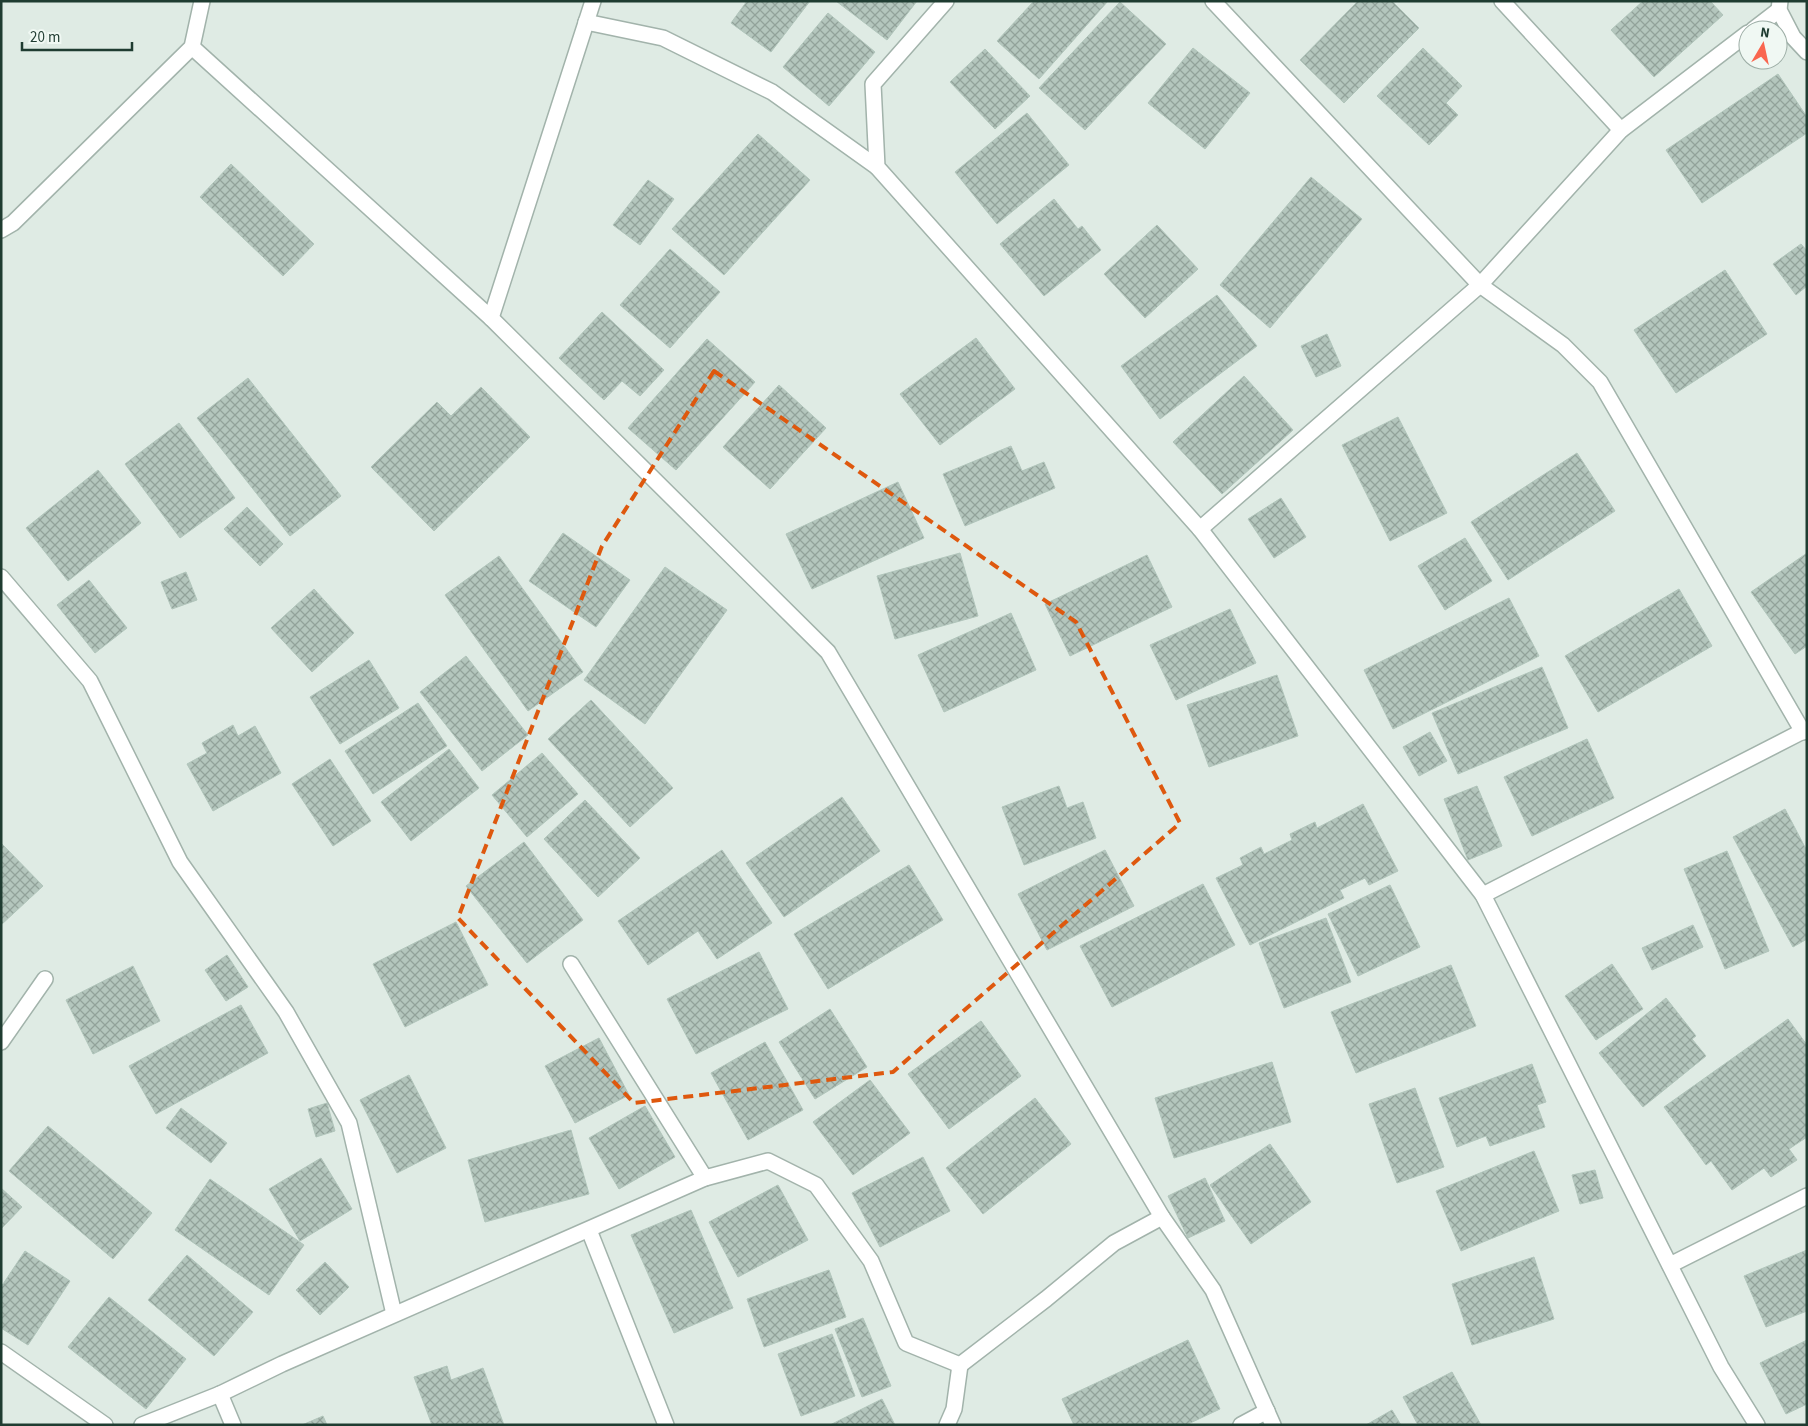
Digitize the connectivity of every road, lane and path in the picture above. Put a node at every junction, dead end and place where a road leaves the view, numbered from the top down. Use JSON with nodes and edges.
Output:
{"nodes":[{"id":1,"x":202,"y":1,"type":"edge"},
{"id":2,"x":592,"y":1,"type":"edge"},
{"id":3,"x":946,"y":1,"type":"edge"},
{"id":4,"x":1213,"y":1,"type":"edge"},
{"id":5,"x":1502,"y":1,"type":"edge"},
{"id":6,"x":1780,"y":6,"type":"edge"},
{"id":7,"x":1764,"y":20,"type":"edge"},
{"id":8,"x":586,"y":22,"type":"junction"},
{"id":9,"x":1738,"y":41,"type":"edge"},
{"id":10,"x":192,"y":47,"type":"junction"},
{"id":11,"x":1807,"y":52,"type":"edge"},
{"id":12,"x":1621,"y":130,"type":"junction"},
{"id":13,"x":877,"y":167,"type":"junction"},
{"id":14,"x":1,"y":230,"type":"edge"},
{"id":15,"x":1480,"y":285,"type":"junction"},
{"id":16,"x":490,"y":318,"type":"junction"},
{"id":17,"x":1200,"y":529,"type":"junction"},
{"id":18,"x":1,"y":577,"type":"edge"},
{"id":19,"x":1805,"y":730,"type":"edge"},
{"id":20,"x":1483,"y":895,"type":"junction"},
{"id":21,"x":571,"y":964,"type":"dead end"},
{"id":22,"x":45,"y":979,"type":"dead end"},
{"id":23,"x":1,"y":1042,"type":"edge"},
{"id":24,"x":705,"y":1178,"type":"junction"},
{"id":25,"x":1807,"y":1196,"type":"edge"},
{"id":26,"x":1162,"y":1217,"type":"junction"},
{"id":27,"x":589,"y":1230,"type":"junction"},
{"id":28,"x":1670,"y":1265,"type":"junction"},
{"id":29,"x":394,"y":1314,"type":"junction"},
{"id":30,"x":1,"y":1352,"type":"edge"},
{"id":31,"x":960,"y":1365,"type":"junction"},
{"id":32,"x":220,"y":1394,"type":"junction"},
{"id":33,"x":1270,"y":1418,"type":"edge"},
{"id":34,"x":105,"y":1425,"type":"edge"},
{"id":35,"x":142,"y":1425,"type":"edge"},
{"id":36,"x":233,"y":1425,"type":"edge"},
{"id":37,"x":666,"y":1425,"type":"edge"},
{"id":38,"x":947,"y":1425,"type":"edge"},
{"id":39,"x":1241,"y":1425,"type":"edge"},
{"id":40,"x":1757,"y":1425,"type":"edge"}],
"edges":[{"from":1,"to":10,"type":"street"},
{"from":2,"to":8,"type":"street"},
{"from":3,"to":13,"type":"street"},
{"from":4,"to":15,"type":"street"},
{"from":5,"to":12,"type":"street"},
{"from":6,"to":7,"type":"street"},
{"from":6,"to":11,"type":"street"},
{"from":8,"to":13,"type":"street"},
{"from":8,"to":16,"type":"street"},
{"from":9,"to":12,"type":"street"},
{"from":10,"to":14,"type":"street"},
{"from":10,"to":16,"type":"street"},
{"from":12,"to":15,"type":"street"},
{"from":13,"to":17,"type":"street"},
{"from":15,"to":17,"type":"street"},
{"from":15,"to":19,"type":"street"},
{"from":16,"to":26,"type":"street"},
{"from":17,"to":20,"type":"street"},
{"from":18,"to":29,"type":"street"},
{"from":19,"to":20,"type":"street"},
{"from":20,"to":28,"type":"street"},
{"from":21,"to":24,"type":"street"},
{"from":22,"to":23,"type":"street"},
{"from":24,"to":27,"type":"street"},
{"from":24,"to":31,"type":"street"},
{"from":25,"to":28,"type":"street"},
{"from":26,"to":31,"type":"street"},
{"from":26,"to":33,"type":"street"},
{"from":27,"to":29,"type":"street"},
{"from":27,"to":37,"type":"street"},
{"from":28,"to":40,"type":"street"},
{"from":29,"to":32,"type":"street"},
{"from":30,"to":34,"type":"street"},
{"from":31,"to":38,"type":"street"},
{"from":32,"to":35,"type":"street"},
{"from":32,"to":36,"type":"street"},
{"from":33,"to":39,"type":"street"}]}
